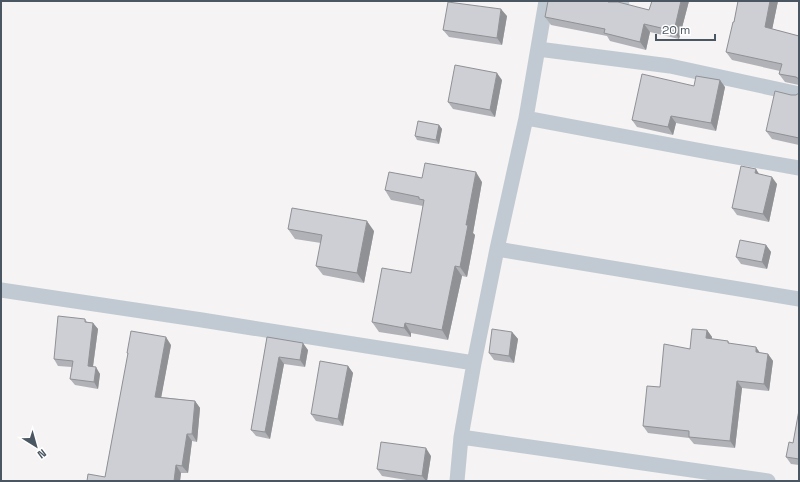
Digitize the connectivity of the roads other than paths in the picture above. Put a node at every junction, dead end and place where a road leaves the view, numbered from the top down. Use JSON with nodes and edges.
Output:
{"nodes":[{"id":1,"x":546,"y":1,"type":"edge"},
{"id":2,"x":615,"y":1,"type":"edge"},
{"id":3,"x":622,"y":1,"type":"edge"},
{"id":4,"x":538,"y":49,"type":"junction"},
{"id":5,"x":799,"y":94,"type":"edge"},
{"id":6,"x":526,"y":118,"type":"junction"},
{"id":7,"x":799,"y":168,"type":"edge"},
{"id":8,"x":497,"y":248,"type":"junction"},
{"id":9,"x":1,"y":290,"type":"edge"},
{"id":10,"x":799,"y":299,"type":"edge"},
{"id":11,"x":474,"y":363,"type":"junction"},
{"id":12,"x":461,"y":437,"type":"junction"},
{"id":13,"x":457,"y":481,"type":"edge"},
{"id":14,"x":768,"y":481,"type":"edge"}],
"edges":[{"from":1,"to":4,"type":"street"},
{"from":2,"to":3,"type":"street"},
{"from":4,"to":5,"type":"street"},
{"from":4,"to":6,"type":"street"},
{"from":6,"to":7,"type":"street"},
{"from":6,"to":8,"type":"street"},
{"from":8,"to":10,"type":"street"},
{"from":8,"to":11,"type":"street"},
{"from":9,"to":11,"type":"street"},
{"from":11,"to":12,"type":"street"},
{"from":12,"to":13,"type":"street"},
{"from":12,"to":14,"type":"street"}]}
